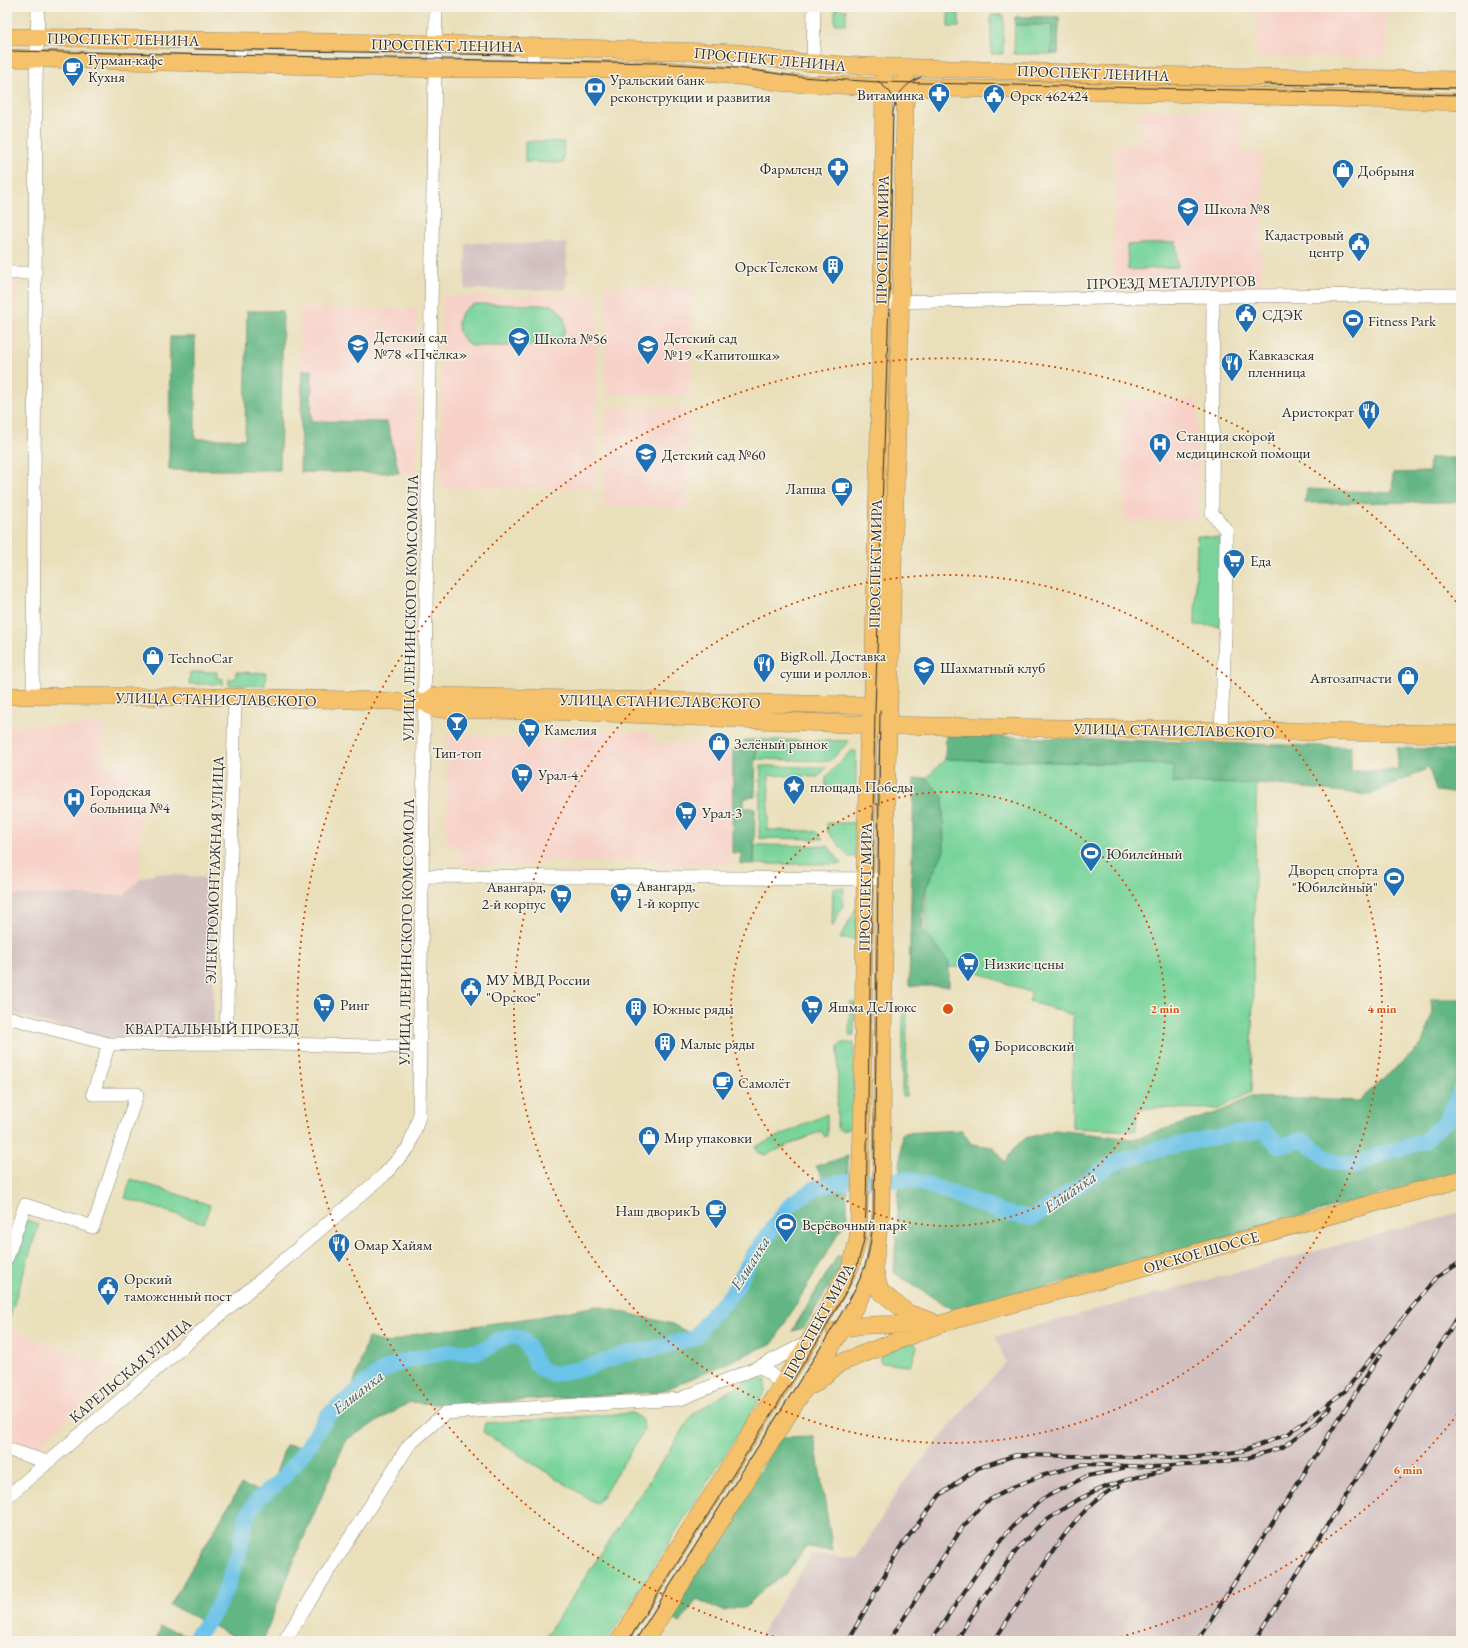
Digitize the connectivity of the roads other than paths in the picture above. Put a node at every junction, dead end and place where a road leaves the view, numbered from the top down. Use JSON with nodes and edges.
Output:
{"nodes":[{"id":1,"x":38,"y":7,"type":"edge"},
{"id":2,"x":436,"y":7,"type":"edge"},
{"id":3,"x":814,"y":7,"type":"edge"},
{"id":4,"x":7,"y":37,"type":"edge"},
{"id":5,"x":37,"y":37,"type":"junction"},
{"id":6,"x":240,"y":40,"type":"junction"},
{"id":7,"x":436,"y":45,"type":"junction"},
{"id":8,"x":534,"y":47,"type":"junction"},
{"id":9,"x":554,"y":47,"type":"junction"},
{"id":10,"x":615,"y":49,"type":"junction"},
{"id":11,"x":656,"y":51,"type":"junction"},
{"id":12,"x":740,"y":53,"type":"junction"},
{"id":13,"x":7,"y":58,"type":"edge"},
{"id":14,"x":37,"y":58,"type":"junction"},
{"id":15,"x":785,"y":61,"type":"junction"},
{"id":16,"x":813,"y":63,"type":"junction"},
{"id":17,"x":240,"y":64,"type":"junction"},
{"id":18,"x":884,"y":67,"type":"junction"},
{"id":19,"x":906,"y":68,"type":"junction"},
{"id":20,"x":435,"y":69,"type":"junction"},
{"id":21,"x":533,"y":69,"type":"junction"},
{"id":22,"x":553,"y":69,"type":"junction"},
{"id":23,"x":614,"y":69,"type":"junction"},
{"id":24,"x":655,"y":69,"type":"junction"},
{"id":25,"x":1062,"y":73,"type":"junction"},
{"id":26,"x":1138,"y":75,"type":"junction"},
{"id":27,"x":739,"y":76,"type":"junction"},
{"id":28,"x":1189,"y":76,"type":"junction"},
{"id":29,"x":1326,"y":78,"type":"junction"},
{"id":30,"x":1461,"y":80,"type":"edge"},
{"id":31,"x":786,"y":83,"type":"junction"},
{"id":32,"x":884,"y":87,"type":"junction"},
{"id":33,"x":906,"y":87,"type":"junction"},
{"id":34,"x":1062,"y":90,"type":"junction"},
{"id":35,"x":1138,"y":92,"type":"junction"},
{"id":36,"x":1189,"y":94,"type":"junction"},
{"id":37,"x":1325,"y":98,"type":"junction"},
{"id":38,"x":1461,"y":102,"type":"edge"},
{"id":39,"x":882,"y":237,"type":"junction"},
{"id":40,"x":902,"y":238,"type":"junction"},
{"id":41,"x":7,"y":273,"type":"edge"},
{"id":42,"x":36,"y":273,"type":"junction"},
{"id":43,"x":1461,"y":295,"type":"edge"},
{"id":44,"x":1213,"y":296,"type":"junction"},
{"id":45,"x":882,"y":302,"type":"junction"},
{"id":46,"x":901,"y":302,"type":"junction"},
{"id":47,"x":881,"y":331,"type":"junction"},
{"id":48,"x":900,"y":331,"type":"junction"},
{"id":49,"x":877,"y":469,"type":"junction"},
{"id":50,"x":897,"y":470,"type":"junction"},
{"id":51,"x":875,"y":561,"type":"junction"},
{"id":52,"x":894,"y":561,"type":"junction"},
{"id":53,"x":875,"y":592,"type":"junction"},
{"id":54,"x":893,"y":593,"type":"junction"},
{"id":55,"x":7,"y":696,"type":"edge"},
{"id":56,"x":33,"y":697,"type":"junction"},
{"id":57,"x":235,"y":698,"type":"junction"},
{"id":58,"x":424,"y":702,"type":"junction"},
{"id":59,"x":870,"y":706,"type":"junction"},
{"id":60,"x":870,"y":725,"type":"junction"},
{"id":61,"x":888,"y":726,"type":"junction"},
{"id":62,"x":1222,"y":730,"type":"junction"},
{"id":63,"x":1461,"y":734,"type":"edge"},
{"id":64,"x":422,"y":876,"type":"junction"},
{"id":65,"x":865,"y":879,"type":"junction"},
{"id":66,"x":885,"y":879,"type":"junction"},
{"id":67,"x":7,"y":1017,"type":"edge"},
{"id":68,"x":226,"y":1043,"type":"junction"},
{"id":69,"x":109,"y":1044,"type":"junction"},
{"id":70,"x":420,"y":1047,"type":"junction"},
{"id":71,"x":1461,"y":1180,"type":"edge"},
{"id":72,"x":366,"y":1191,"type":"joint"},
{"id":73,"x":7,"y":1258,"type":"edge"},
{"id":74,"x":874,"y":1268,"type":"junction"},
{"id":75,"x":940,"y":1324,"type":"junction"},
{"id":76,"x":843,"y":1328,"type":"junction"},
{"id":77,"x":809,"y":1342,"type":"junction"},
{"id":78,"x":761,"y":1366,"type":"junction"},
{"id":79,"x":782,"y":1384,"type":"junction"},
{"id":80,"x":803,"y":1392,"type":"junction"},
{"id":81,"x":7,"y":1449,"type":"edge"},
{"id":82,"x":47,"y":1462,"type":"junction"},
{"id":83,"x":7,"y":1497,"type":"edge"},
{"id":84,"x":641,"y":1606,"type":"junction"},
{"id":85,"x":659,"y":1618,"type":"junction"},
{"id":86,"x":284,"y":1641,"type":"edge"},
{"id":87,"x":619,"y":1641,"type":"edge"},
{"id":88,"x":645,"y":1641,"type":"edge"}],
"edges":[{"from":1,"to":5,"type":"street"},
{"from":2,"to":7,"type":"street","name":"УЛИЦА ЛЕНИНСКОГО КОМСОМОЛА"},
{"from":3,"to":16,"type":"street"},
{"from":4,"to":5,"type":"main road","name":"ПРОСПЕКТ ЛЕНИНА"},
{"from":5,"to":6,"type":"main road","name":"ПРОСПЕКТ ЛЕНИНА"},
{"from":5,"to":14,"type":"street"},
{"from":6,"to":7,"type":"main road","name":"ПРОСПЕКТ ЛЕНИНА"},
{"from":6,"to":17,"type":"street"},
{"from":7,"to":8,"type":"main road","name":"ПРОСПЕКТ ЛЕНИНА"},
{"from":7,"to":20,"type":"street","name":"УЛИЦА ЛЕНИНСКОГО КОМСОМОЛА"},
{"from":8,"to":9,"type":"main road","name":"ПРОСПЕКТ ЛЕНИНА"},
{"from":8,"to":21,"type":"street"},
{"from":9,"to":10,"type":"main road","name":"ПРОСПЕКТ ЛЕНИНА"},
{"from":9,"to":22,"type":"street"},
{"from":10,"to":11,"type":"main road","name":"ПРОСПЕКТ ЛЕНИНА"},
{"from":10,"to":23,"type":"street"},
{"from":11,"to":12,"type":"main road","name":"ПРОСПЕКТ ЛЕНИНА"},
{"from":11,"to":24,"type":"street"},
{"from":12,"to":15,"type":"main road","name":"ПРОСПЕКТ ЛЕНИНА"},
{"from":12,"to":27,"type":"street"},
{"from":13,"to":14,"type":"main road","name":"ПРОСПЕКТ ЛЕНИНА"},
{"from":14,"to":17,"type":"main road","name":"ПРОСПЕКТ ЛЕНИНА"},
{"from":14,"to":42,"type":"street"},
{"from":15,"to":16,"type":"main road","name":"ПРОСПЕКТ ЛЕНИНА"},
{"from":15,"to":31,"type":"street"},
{"from":16,"to":18,"type":"main road","name":"ПРОСПЕКТ ЛЕНИНА"},
{"from":17,"to":20,"type":"main road","name":"ПРОСПЕКТ ЛЕНИНА"},
{"from":18,"to":19,"type":"main road","name":"ПРОСПЕКТ ЛЕНИНА"},
{"from":18,"to":32,"type":"main road","name":"ПРОСПЕКТ МИРА"},
{"from":19,"to":25,"type":"main road","name":"ПРОСПЕКТ ЛЕНИНА"},
{"from":19,"to":33,"type":"main road","name":"ПРОСПЕКТ МИРА"},
{"from":20,"to":21,"type":"main road","name":"ПРОСПЕКТ ЛЕНИНА"},
{"from":20,"to":58,"type":"street","name":"УЛИЦА ЛЕНИНСКОГО КОМСОМОЛА"},
{"from":21,"to":22,"type":"main road","name":"ПРОСПЕКТ ЛЕНИНА"},
{"from":22,"to":23,"type":"main road","name":"ПРОСПЕКТ ЛЕНИНА"},
{"from":23,"to":24,"type":"main road","name":"ПРОСПЕКТ ЛЕНИНА"},
{"from":24,"to":27,"type":"main road","name":"ПРОСПЕКТ ЛЕНИНА"},
{"from":25,"to":26,"type":"main road","name":"ПРОСПЕКТ ЛЕНИНА"},
{"from":25,"to":34,"type":"street"},
{"from":26,"to":28,"type":"main road","name":"ПРОСПЕКТ ЛЕНИНА"},
{"from":26,"to":35,"type":"street"},
{"from":27,"to":31,"type":"main road","name":"ПРОСПЕКТ ЛЕНИНА"},
{"from":28,"to":29,"type":"main road","name":"ПРОСПЕКТ ЛЕНИНА"},
{"from":28,"to":36,"type":"street"},
{"from":29,"to":30,"type":"main road","name":"ПРОСПЕКТ ЛЕНИНА"},
{"from":29,"to":37,"type":"street"},
{"from":31,"to":32,"type":"main road","name":"ПРОСПЕКТ ЛЕНИНА"},
{"from":32,"to":33,"type":"main road","name":"ПРОСПЕКТ ЛЕНИНА"},
{"from":32,"to":39,"type":"main road","name":"ПРОСПЕКТ МИРА"},
{"from":33,"to":34,"type":"main road","name":"ПРОСПЕКТ ЛЕНИНА"},
{"from":33,"to":40,"type":"main road","name":"ПРОСПЕКТ МИРА"},
{"from":34,"to":35,"type":"main road","name":"ПРОСПЕКТ ЛЕНИНА"},
{"from":35,"to":36,"type":"main road","name":"ПРОСПЕКТ ЛЕНИНА"},
{"from":36,"to":37,"type":"main road","name":"ПРОСПЕКТ ЛЕНИНА"},
{"from":37,"to":38,"type":"main road","name":"ПРОСПЕКТ ЛЕНИНА"},
{"from":39,"to":40,"type":"street"},
{"from":39,"to":45,"type":"main road","name":"ПРОСПЕКТ МИРА"},
{"from":40,"to":46,"type":"main road","name":"ПРОСПЕКТ МИРА"},
{"from":41,"to":42,"type":"street"},
{"from":42,"to":56,"type":"street"},
{"from":43,"to":44,"type":"street","name":"ПРОЕЗД МЕТАЛЛУРГОВ"},
{"from":44,"to":46,"type":"street","name":"ПРОЕЗД МЕТАЛЛУРГОВ"},
{"from":44,"to":62,"type":"street"},
{"from":45,"to":46,"type":"street","name":"ПРОЕЗД МЕТАЛЛУРГОВ"},
{"from":45,"to":47,"type":"main road","name":"ПРОСПЕКТ МИРА"},
{"from":46,"to":48,"type":"main road","name":"ПРОСПЕКТ МИРА"},
{"from":47,"to":48,"type":"street"},
{"from":47,"to":49,"type":"main road","name":"ПРОСПЕКТ МИРА"},
{"from":48,"to":50,"type":"main road","name":"ПРОСПЕКТ МИРА"},
{"from":49,"to":50,"type":"street"},
{"from":49,"to":51,"type":"main road","name":"ПРОСПЕКТ МИРА"},
{"from":50,"to":52,"type":"main road","name":"ПРОСПЕКТ МИРА"},
{"from":51,"to":52,"type":"street"},
{"from":51,"to":53,"type":"main road","name":"ПРОСПЕКТ МИРА"},
{"from":52,"to":54,"type":"main road","name":"ПРОСПЕКТ МИРА"},
{"from":53,"to":54,"type":"street"},
{"from":53,"to":59,"type":"main road","name":"ПРОСПЕКТ МИРА"},
{"from":54,"to":61,"type":"main road","name":"ПРОСПЕКТ МИРА"},
{"from":55,"to":56,"type":"main road","name":"УЛИЦА СТАНИСЛАВСКОГО"},
{"from":56,"to":57,"type":"main road","name":"УЛИЦА СТАНИСЛАВСКОГО"},
{"from":57,"to":58,"type":"main road","name":"УЛИЦА СТАНИСЛАВСКОГО"},
{"from":57,"to":68,"type":"street","name":"ЭЛЕКТРОМОНТАЖНАЯ УЛИЦА"},
{"from":58,"to":59,"type":"main road","name":"УЛИЦА СТАНИСЛАВСКОГО"},
{"from":58,"to":60,"type":"main road","name":"УЛИЦА СТАНИСЛАВСКОГО"},
{"from":58,"to":64,"type":"street","name":"УЛИЦА ЛЕНИНСКОГО КОМСОМОЛА"},
{"from":59,"to":60,"type":"main road","name":"ПРОСПЕКТ МИРА"},
{"from":59,"to":61,"type":"main road"},
{"from":60,"to":61,"type":"main road","name":"УЛИЦА СТАНИСЛАВСКОГО"},
{"from":60,"to":65,"type":"main road","name":"ПРОСПЕКТ МИРА"},
{"from":61,"to":62,"type":"main road","name":"УЛИЦА СТАНИСЛАВСКОГО"},
{"from":61,"to":66,"type":"main road","name":"ПРОСПЕКТ МИРА"},
{"from":62,"to":63,"type":"main road","name":"УЛИЦА СТАНИСЛАВСКОГО"},
{"from":64,"to":65,"type":"street"},
{"from":64,"to":70,"type":"street","name":"УЛИЦА ЛЕНИНСКОГО КОМСОМОЛА"},
{"from":65,"to":66,"type":"street"},
{"from":65,"to":77,"type":"main road","name":"ПРОСПЕКТ МИРА"},
{"from":66,"to":74,"type":"main road","name":"ПРОСПЕКТ МИРА"},
{"from":67,"to":69,"type":"street","name":"КВАРТАЛЬНЫЙ ПРОЕЗД"},
{"from":68,"to":69,"type":"street","name":"КВАРТАЛЬНЫЙ ПРОЕЗД"},
{"from":68,"to":70,"type":"street","name":"КВАРТАЛЬНЫЙ ПРОЕЗД"},
{"from":69,"to":73,"type":"street"},
{"from":70,"to":72,"type":"street","name":"УЛИЦА ЛЕНИНСКОГО КОМСОМОЛА"},
{"from":71,"to":75,"type":"main road","name":"ОРСКОЕ ШОССЕ"},
{"from":72,"to":82,"type":"street","name":"КАРЕЛЬСКАЯ УЛИЦА"},
{"from":74,"to":75,"type":"main road"},
{"from":74,"to":76,"type":"main road","name":"ПРОСПЕКТ МИРА"},
{"from":75,"to":76,"type":"main road"},
{"from":75,"to":80,"type":"main road"},
{"from":76,"to":77,"type":"main road"},
{"from":76,"to":80,"type":"main road","name":"ПРОСПЕКТ МИРА"},
{"from":77,"to":78,"type":"street"},
{"from":77,"to":79,"type":"main road","name":"ПРОСПЕКТ МИРА"},
{"from":78,"to":79,"type":"street"},
{"from":78,"to":86,"type":"street"},
{"from":79,"to":80,"type":"main road"},
{"from":79,"to":84,"type":"main road","name":"ПРОСПЕКТ МИРА"},
{"from":80,"to":85,"type":"main road","name":"ПРОСПЕКТ МИРА"},
{"from":81,"to":82,"type":"street"},
{"from":82,"to":83,"type":"street","name":"КАРЕЛЬСКАЯ УЛИЦА"},
{"from":84,"to":85,"type":"street"},
{"from":84,"to":87,"type":"main road","name":"ПРОСПЕКТ МИРА"},
{"from":85,"to":88,"type":"main road","name":"ПРОСПЕКТ МИРА"}]}
